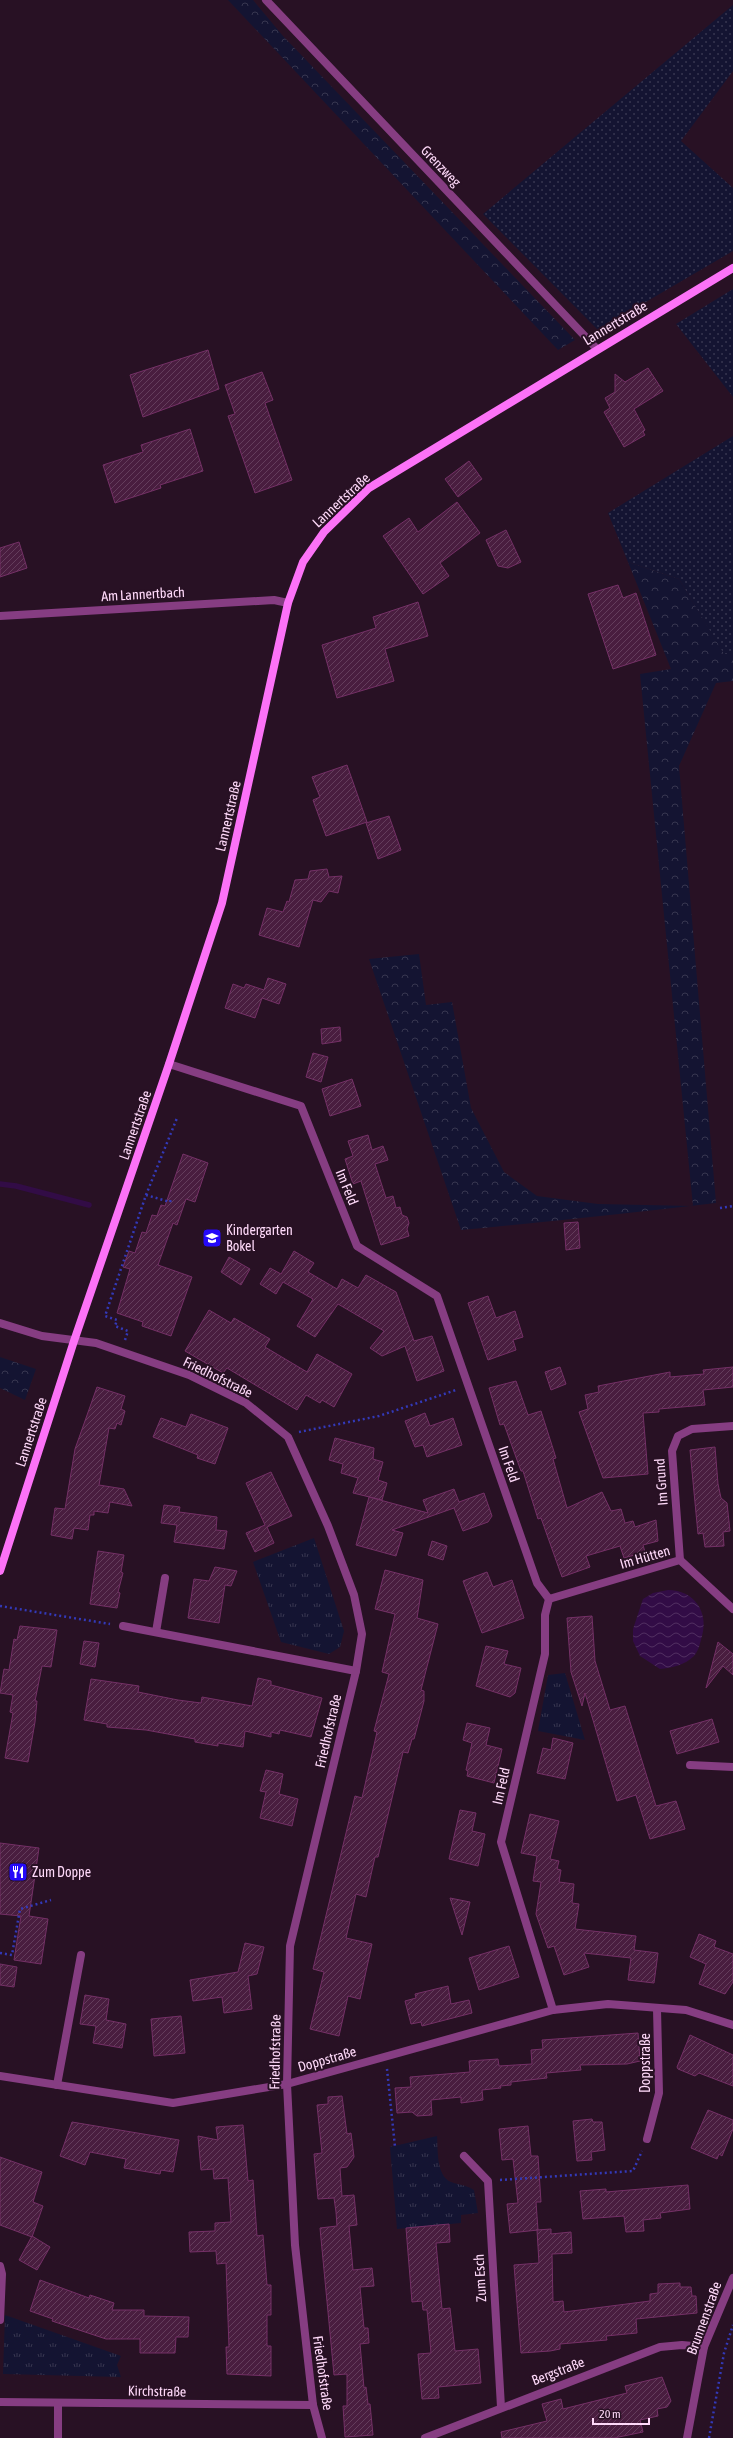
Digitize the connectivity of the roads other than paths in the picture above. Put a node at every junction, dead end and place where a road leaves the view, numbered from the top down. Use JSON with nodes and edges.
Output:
{"nodes":[{"id":1,"x":266,"y":0,"type":"edge"},
{"id":2,"x":733,"y":268,"type":"edge"},
{"id":3,"x":597,"y":349,"type":"junction"},
{"id":4,"x":288,"y":603,"type":"junction"},
{"id":5,"x":0,"y":616,"type":"edge"},
{"id":6,"x":169,"y":1064,"type":"junction"},
{"id":7,"x":0,"y":1323,"type":"edge"},
{"id":8,"x":74,"y":1341,"type":"junction"},
{"id":9,"x":733,"y":1426,"type":"edge"},
{"id":10,"x":680,"y":1560,"type":"junction"},
{"id":11,"x":0,"y":1570,"type":"edge"},
{"id":12,"x":165,"y":1578,"type":"dead end"},
{"id":13,"x":549,"y":1599,"type":"junction"},
{"id":14,"x":733,"y":1609,"type":"edge"},
{"id":15,"x":123,"y":1626,"type":"road end"},
{"id":16,"x":156,"y":1632,"type":"junction"},
{"id":17,"x":356,"y":1671,"type":"junction"},
{"id":18,"x":690,"y":1765,"type":"dead end"},
{"id":19,"x":733,"y":1767,"type":"edge"},
{"id":20,"x":81,"y":1955,"type":"dead end"},
{"id":21,"x":657,"y":2009,"type":"junction"},
{"id":22,"x":553,"y":2010,"type":"junction"},
{"id":23,"x":733,"y":2025,"type":"edge"},
{"id":24,"x":0,"y":2076,"type":"edge"},
{"id":25,"x":287,"y":2084,"type":"junction"},
{"id":26,"x":57,"y":2085,"type":"junction"},
{"id":27,"x":647,"y":2139,"type":"road end"},
{"id":28,"x":464,"y":2156,"type":"dead end"},
{"id":29,"x":0,"y":2266,"type":"edge"},
{"id":30,"x":733,"y":2278,"type":"edge"},
{"id":31,"x":0,"y":2320,"type":"edge"},
{"id":32,"x":704,"y":2347,"type":"junction"},
{"id":33,"x":0,"y":2402,"type":"edge"},
{"id":34,"x":58,"y":2403,"type":"junction"},
{"id":35,"x":313,"y":2406,"type":"junction"},
{"id":36,"x":501,"y":2407,"type":"junction"},
{"id":37,"x":58,"y":2438,"type":"edge"},
{"id":38,"x":322,"y":2438,"type":"edge"},
{"id":39,"x":425,"y":2438,"type":"edge"},
{"id":40,"x":687,"y":2438,"type":"edge"}],
"edges":[{"from":1,"to":3,"type":"street","name":"Grenzweg"},
{"from":2,"to":3,"type":"street","name":"Lannertstraße"},
{"from":3,"to":4,"type":"street","name":"Lannertstraße"},
{"from":4,"to":5,"type":"street","name":"Am Lannertbach"},
{"from":4,"to":6,"type":"street","name":"Lannertstraße"},
{"from":6,"to":8,"type":"street","name":"Lannertstraße"},
{"from":6,"to":13,"type":"street","name":"Im Feld"},
{"from":7,"to":8,"type":"street","name":"Friedhofstraße"},
{"from":8,"to":11,"type":"street","name":"Lannertstraße"},
{"from":8,"to":17,"type":"street","name":"Friedhofstraße"},
{"from":9,"to":10,"type":"street","name":"Im Grund"},
{"from":10,"to":13,"type":"street","name":"Im Hütten"},
{"from":10,"to":14,"type":"street","name":"Im Hütten"},
{"from":12,"to":16,"type":"street"},
{"from":13,"to":22,"type":"street","name":"Im Feld"},
{"from":15,"to":16,"type":"street"},
{"from":16,"to":17,"type":"street"},
{"from":17,"to":25,"type":"street","name":"Friedhofstraße"},
{"from":18,"to":19,"type":"street"},
{"from":20,"to":26,"type":"street"},
{"from":21,"to":22,"type":"street","name":"Doppstraße"},
{"from":21,"to":23,"type":"street","name":"Doppstraße"},
{"from":21,"to":27,"type":"street","name":"Doppstraße"},
{"from":22,"to":25,"type":"street","name":"Doppstraße"},
{"from":24,"to":26,"type":"street","name":"Doppstraße"},
{"from":25,"to":26,"type":"street","name":"Doppstraße"},
{"from":25,"to":35,"type":"street","name":"Friedhofstraße"},
{"from":28,"to":36,"type":"street","name":"Zum Esch"},
{"from":29,"to":31,"type":"street"},
{"from":30,"to":32,"type":"street","name":"Brunnenstraße"},
{"from":32,"to":36,"type":"street","name":"Bergstraße"},
{"from":32,"to":40,"type":"street","name":"Brunnenstraße"},
{"from":33,"to":34,"type":"street","name":"Kirchstraße"},
{"from":34,"to":35,"type":"street","name":"Kirchstraße"},
{"from":34,"to":37,"type":"street"},
{"from":35,"to":38,"type":"street","name":"Friedhofstraße"},
{"from":36,"to":39,"type":"street","name":"Bergstraße"}]}
